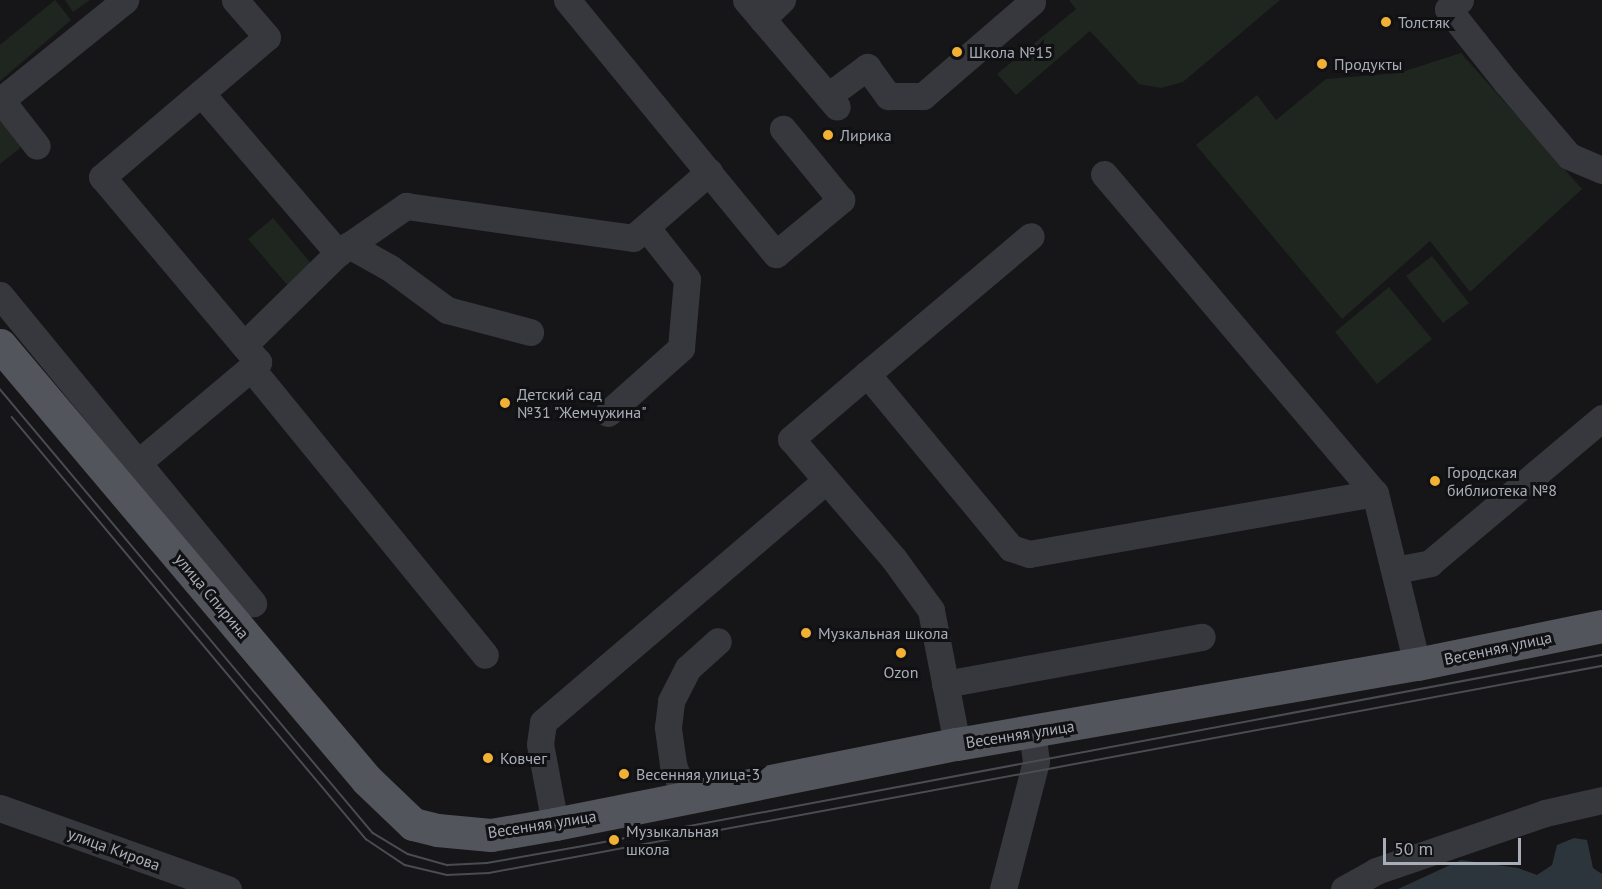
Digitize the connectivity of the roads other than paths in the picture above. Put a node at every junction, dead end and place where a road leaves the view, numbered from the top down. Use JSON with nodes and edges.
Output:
{"nodes":[{"id":1,"x":125,"y":0,"type":"edge"},
{"id":2,"x":235,"y":0,"type":"edge"},
{"id":3,"x":567,"y":0,"type":"edge"},
{"id":4,"x":782,"y":0,"type":"edge"},
{"id":5,"x":1460,"y":0,"type":"edge"},
{"id":6,"x":1032,"y":2,"type":"dead end"},
{"id":7,"x":754,"y":9,"type":"edge"},
{"id":8,"x":201,"y":93,"type":"junction"},
{"id":9,"x":1,"y":101,"type":"edge"},
{"id":10,"x":783,"y":129,"type":"dead end"},
{"id":11,"x":37,"y":146,"type":"dead end"},
{"id":12,"x":1602,"y":170,"type":"edge"},
{"id":13,"x":709,"y":172,"type":"junction"},
{"id":14,"x":1104,"y":174,"type":"dead end"},
{"id":15,"x":645,"y":227,"type":"junction"},
{"id":16,"x":1031,"y":236,"type":"dead end"},
{"id":17,"x":343,"y":249,"type":"junction"},
{"id":18,"x":0,"y":295,"type":"edge"},
{"id":19,"x":530,"y":332,"type":"dead end"},
{"id":20,"x":0,"y":345,"type":"edge"},
{"id":21,"x":247,"y":356,"type":"junction"},
{"id":22,"x":867,"y":374,"type":"junction"},
{"id":23,"x":608,"y":413,"type":"dead end"},
{"id":24,"x":1602,"y":418,"type":"edge"},
{"id":25,"x":127,"y":473,"type":"junction"},
{"id":26,"x":826,"y":480,"type":"junction"},
{"id":27,"x":1375,"y":493,"type":"junction"},
{"id":28,"x":1395,"y":570,"type":"junction"},
{"id":29,"x":253,"y":603,"type":"dead end"},
{"id":30,"x":1602,"y":626,"type":"edge"},
{"id":31,"x":1202,"y":638,"type":"dead end"},
{"id":32,"x":718,"y":641,"type":"dead end"},
{"id":33,"x":485,"y":655,"type":"dead end"},
{"id":34,"x":1417,"y":664,"type":"junction"},
{"id":35,"x":945,"y":684,"type":"junction"},
{"id":36,"x":1032,"y":734,"type":"junction"},
{"id":37,"x":957,"y":744,"type":"junction"},
{"id":38,"x":685,"y":796,"type":"junction"},
{"id":39,"x":1602,"y":800,"type":"edge"},
{"id":40,"x":0,"y":808,"type":"edge"},
{"id":41,"x":555,"y":824,"type":"junction"},
{"id":42,"x":437,"y":830,"type":"joint"},
{"id":43,"x":228,"y":889,"type":"edge"},
{"id":44,"x":1003,"y":889,"type":"edge"},
{"id":45,"x":1344,"y":889,"type":"edge"}],
"edges":[{"from":1,"to":9,"type":"street"},
{"from":2,"to":8,"type":"street"},
{"from":3,"to":13,"type":"street"},
{"from":4,"to":7,"type":"street"},
{"from":5,"to":12,"type":"street"},
{"from":6,"to":7,"type":"street"},
{"from":8,"to":17,"type":"street"},
{"from":8,"to":21,"type":"street"},
{"from":9,"to":11,"type":"street"},
{"from":10,"to":13,"type":"street"},
{"from":13,"to":15,"type":"street"},
{"from":14,"to":27,"type":"street"},
{"from":15,"to":17,"type":"street"},
{"from":15,"to":23,"type":"street"},
{"from":16,"to":22,"type":"street"},
{"from":17,"to":19,"type":"street"},
{"from":17,"to":21,"type":"street"},
{"from":18,"to":25,"type":"street"},
{"from":20,"to":25,"type":"main road","name":"улица Спирина"},
{"from":21,"to":25,"type":"street"},
{"from":21,"to":33,"type":"street"},
{"from":22,"to":26,"type":"street"},
{"from":22,"to":27,"type":"street"},
{"from":24,"to":28,"type":"street"},
{"from":25,"to":29,"type":"street"},
{"from":25,"to":42,"type":"main road","name":"улица Спирина"},
{"from":26,"to":35,"type":"street"},
{"from":26,"to":41,"type":"street"},
{"from":27,"to":28,"type":"street"},
{"from":28,"to":34,"type":"street"},
{"from":30,"to":34,"type":"main road","name":"Весенняя улица"},
{"from":31,"to":35,"type":"street"},
{"from":32,"to":38,"type":"street"},
{"from":34,"to":36,"type":"main road","name":"Весенняя улица"},
{"from":35,"to":37,"type":"street"},
{"from":36,"to":37,"type":"main road","name":"Весенняя улица"},
{"from":36,"to":44,"type":"street"},
{"from":37,"to":38,"type":"main road","name":"Весенняя улица"},
{"from":38,"to":41,"type":"main road","name":"Весенняя улица"},
{"from":39,"to":45,"type":"street"},
{"from":40,"to":43,"type":"street","name":"улица Кирова"},
{"from":41,"to":42,"type":"main road","name":"Весенняя улица"}]}
